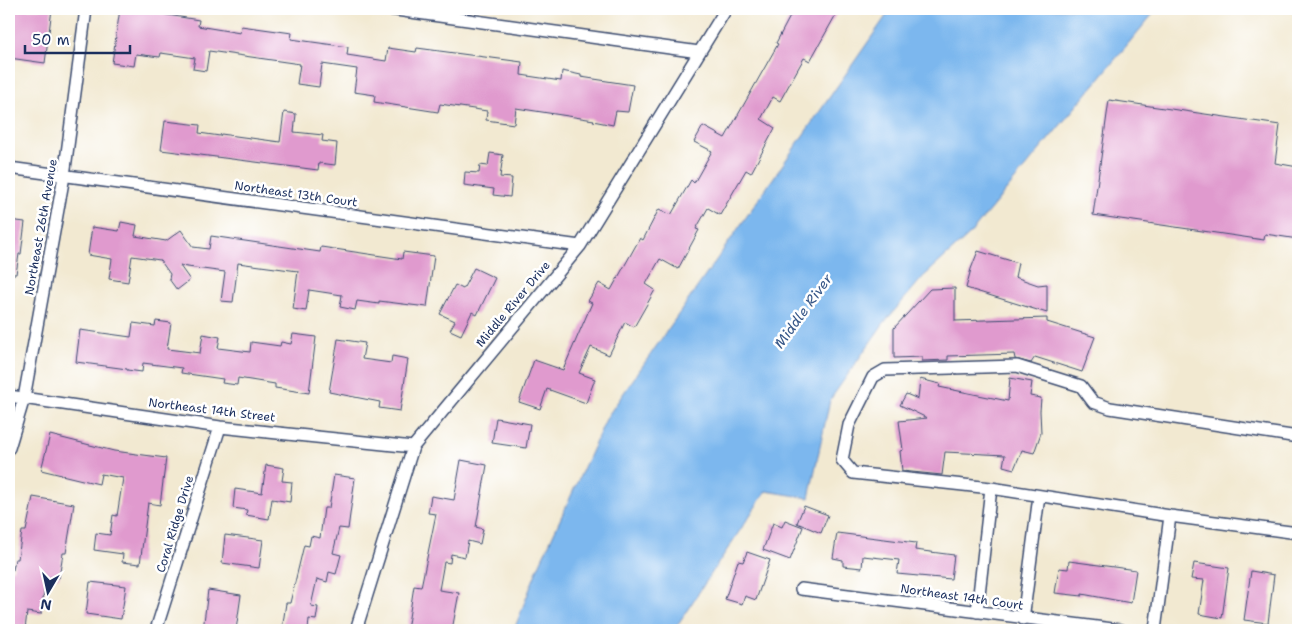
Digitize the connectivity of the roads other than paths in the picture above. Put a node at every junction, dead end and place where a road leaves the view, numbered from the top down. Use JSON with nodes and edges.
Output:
{"nodes":[{"id":1,"x":86,"y":9,"type":"edge"},
{"id":2,"x":389,"y":9,"type":"edge"},
{"id":3,"x":726,"y":9,"type":"edge"},
{"id":4,"x":699,"y":52,"type":"junction"},
{"id":5,"x":9,"y":168,"type":"edge"},
{"id":6,"x":64,"y":176,"type":"junction"},
{"id":7,"x":580,"y":246,"type":"junction"},
{"id":8,"x":9,"y":396,"type":"edge"},
{"id":9,"x":24,"y":398,"type":"junction"},
{"id":10,"x":220,"y":427,"type":"junction"},
{"id":11,"x":1298,"y":437,"type":"edge"},
{"id":12,"x":413,"y":447,"type":"junction"},
{"id":13,"x":9,"y":448,"type":"edge"},
{"id":14,"x":991,"y":488,"type":"junction"},
{"id":15,"x":1039,"y":496,"type":"junction"},
{"id":16,"x":1170,"y":516,"type":"junction"},
{"id":17,"x":1298,"y":533,"type":"edge"},
{"id":18,"x":801,"y":589,"type":"dead end"},
{"id":19,"x":977,"y":612,"type":"junction"},
{"id":20,"x":1023,"y":619,"type":"junction"},
{"id":21,"x":156,"y":630,"type":"edge"},
{"id":22,"x":356,"y":630,"type":"edge"},
{"id":23,"x":1120,"y":630,"type":"edge"},
{"id":24,"x":1155,"y":630,"type":"edge"}],
"edges":[{"from":1,"to":6,"type":"street","name":"Northeast 26th Avenue"},
{"from":2,"to":4,"type":"street"},
{"from":3,"to":4,"type":"street","name":"Middle River Drive"},
{"from":4,"to":7,"type":"street","name":"Middle River Drive"},
{"from":5,"to":6,"type":"street","name":"Northeast 13th Court"},
{"from":6,"to":7,"type":"street","name":"Northeast 13th Court"},
{"from":6,"to":9,"type":"street","name":"Northeast 26th Avenue"},
{"from":7,"to":12,"type":"street","name":"Middle River Drive"},
{"from":8,"to":9,"type":"street","name":"Northeast 14th Street"},
{"from":9,"to":10,"type":"street","name":"Northeast 14th Street"},
{"from":9,"to":13,"type":"street","name":"Northeast 26th Avenue"},
{"from":10,"to":12,"type":"street","name":"Northeast 14th Street"},
{"from":10,"to":21,"type":"street","name":"Coral Ridge Drive"},
{"from":11,"to":14,"type":"street"},
{"from":12,"to":22,"type":"street","name":"Middle River Drive"},
{"from":14,"to":15,"type":"street"},
{"from":14,"to":19,"type":"street"},
{"from":15,"to":16,"type":"street"},
{"from":15,"to":20,"type":"street"},
{"from":16,"to":17,"type":"street"},
{"from":16,"to":24,"type":"street"},
{"from":18,"to":19,"type":"street","name":"Northeast 14th Court"},
{"from":19,"to":20,"type":"street","name":"Northeast 14th Court"},
{"from":20,"to":23,"type":"street","name":"Northeast 14th Court"}]}
